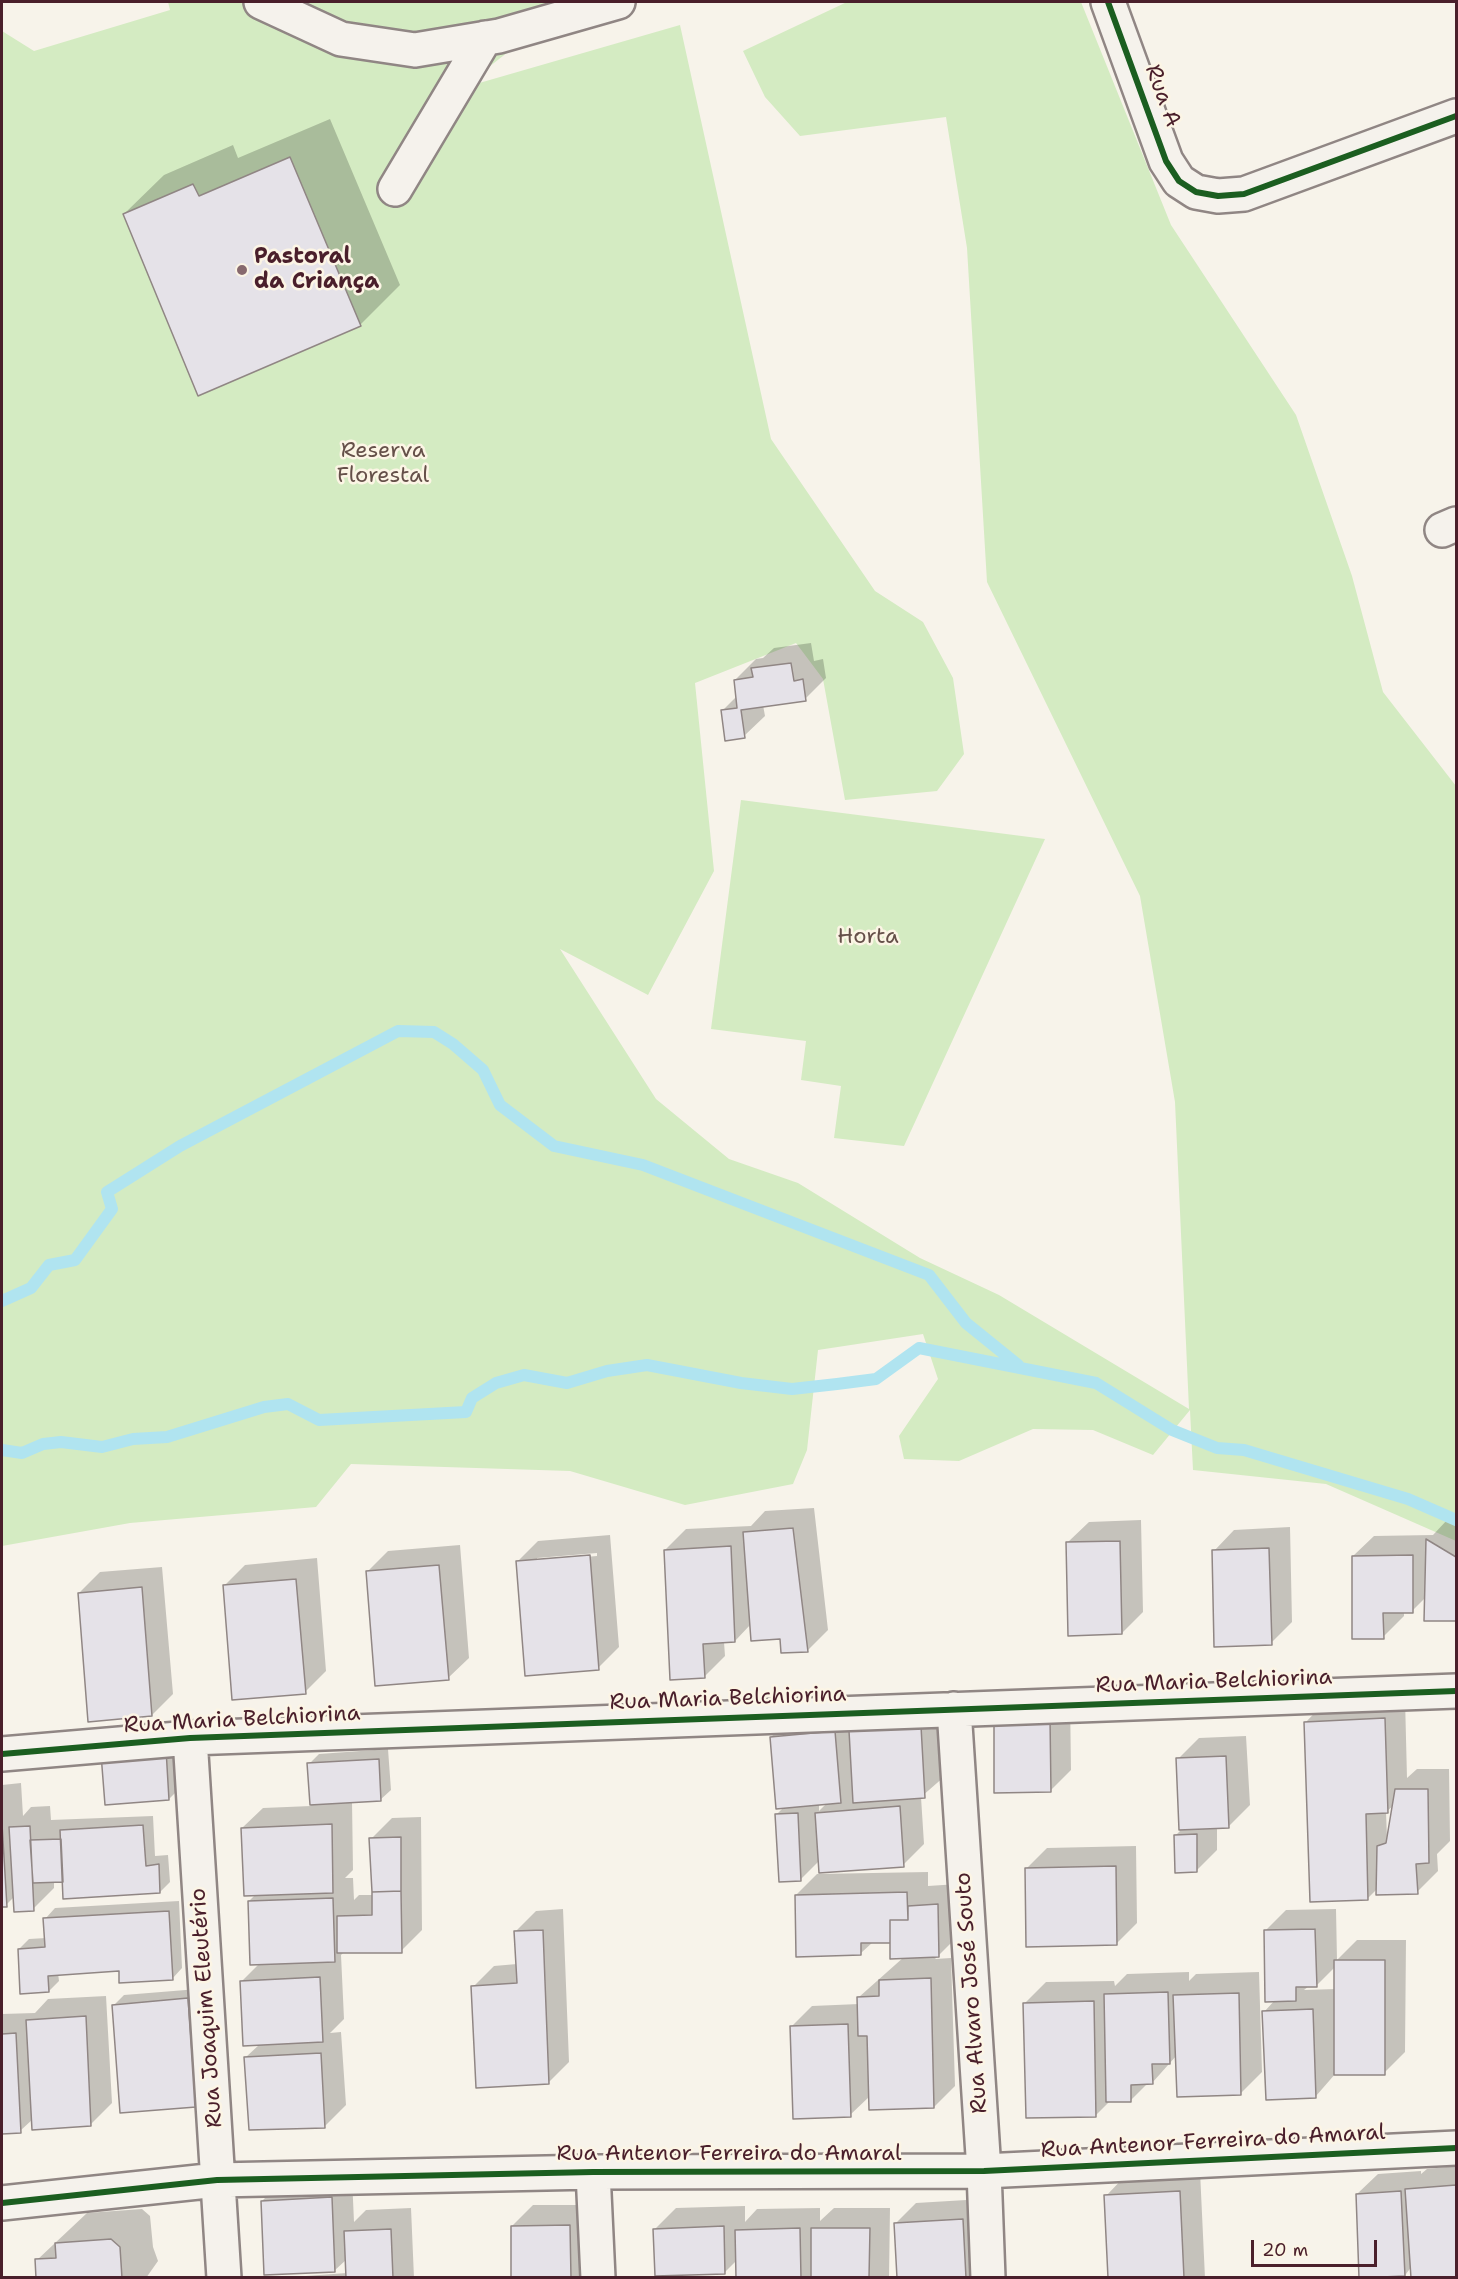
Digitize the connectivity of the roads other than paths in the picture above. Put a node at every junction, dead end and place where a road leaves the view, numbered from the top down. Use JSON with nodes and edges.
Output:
{"nodes":[{"id":1,"x":261,"y":2,"type":"edge"},
{"id":2,"x":618,"y":2,"type":"edge"},
{"id":3,"x":1108,"y":2,"type":"edge"},
{"id":4,"x":485,"y":38,"type":"junction"},
{"id":5,"x":1456,"y":116,"type":"edge"},
{"id":6,"x":395,"y":189,"type":"dead end"},
{"id":7,"x":1456,"y":1691,"type":"edge"},
{"id":8,"x":954,"y":1709,"type":"junction"},
{"id":9,"x":190,"y":1738,"type":"junction"},
{"id":10,"x":2,"y":1755,"type":"edge"},
{"id":11,"x":1456,"y":2148,"type":"edge"},
{"id":12,"x":984,"y":2171,"type":"junction"},
{"id":13,"x":593,"y":2172,"type":"junction"},
{"id":14,"x":218,"y":2180,"type":"junction"},
{"id":15,"x":2,"y":2203,"type":"edge"},
{"id":16,"x":224,"y":2277,"type":"edge"},
{"id":17,"x":598,"y":2277,"type":"edge"},
{"id":18,"x":988,"y":2277,"type":"edge"}],
"edges":[{"from":1,"to":4,"type":"street"},
{"from":2,"to":4,"type":"street"},
{"from":3,"to":5,"type":"street","name":"Rua A"},
{"from":4,"to":6,"type":"street"},
{"from":7,"to":8,"type":"street","name":"Rua Maria Belchiorina"},
{"from":8,"to":9,"type":"street","name":"Rua Maria Belchiorina"},
{"from":8,"to":12,"type":"street","name":"Rua Alvaro José Souto"},
{"from":9,"to":10,"type":"street","name":"Rua Maria Belchiorina"},
{"from":9,"to":14,"type":"street","name":"Rua Joaquim Eleutério"},
{"from":11,"to":12,"type":"street","name":"Rua Antenor Ferreira do Amaral"},
{"from":12,"to":13,"type":"street","name":"Rua Antenor Ferreira do Amaral"},
{"from":12,"to":18,"type":"street","name":"Rua Alvaro José Souto"},
{"from":13,"to":14,"type":"street","name":"Rua Antenor Ferreira do Amaral"},
{"from":13,"to":17,"type":"street"},
{"from":14,"to":15,"type":"street","name":"Rua Antenor Ferreira do Amaral"},
{"from":14,"to":16,"type":"street","name":"Rua Joaquim Eleutério"}]}
